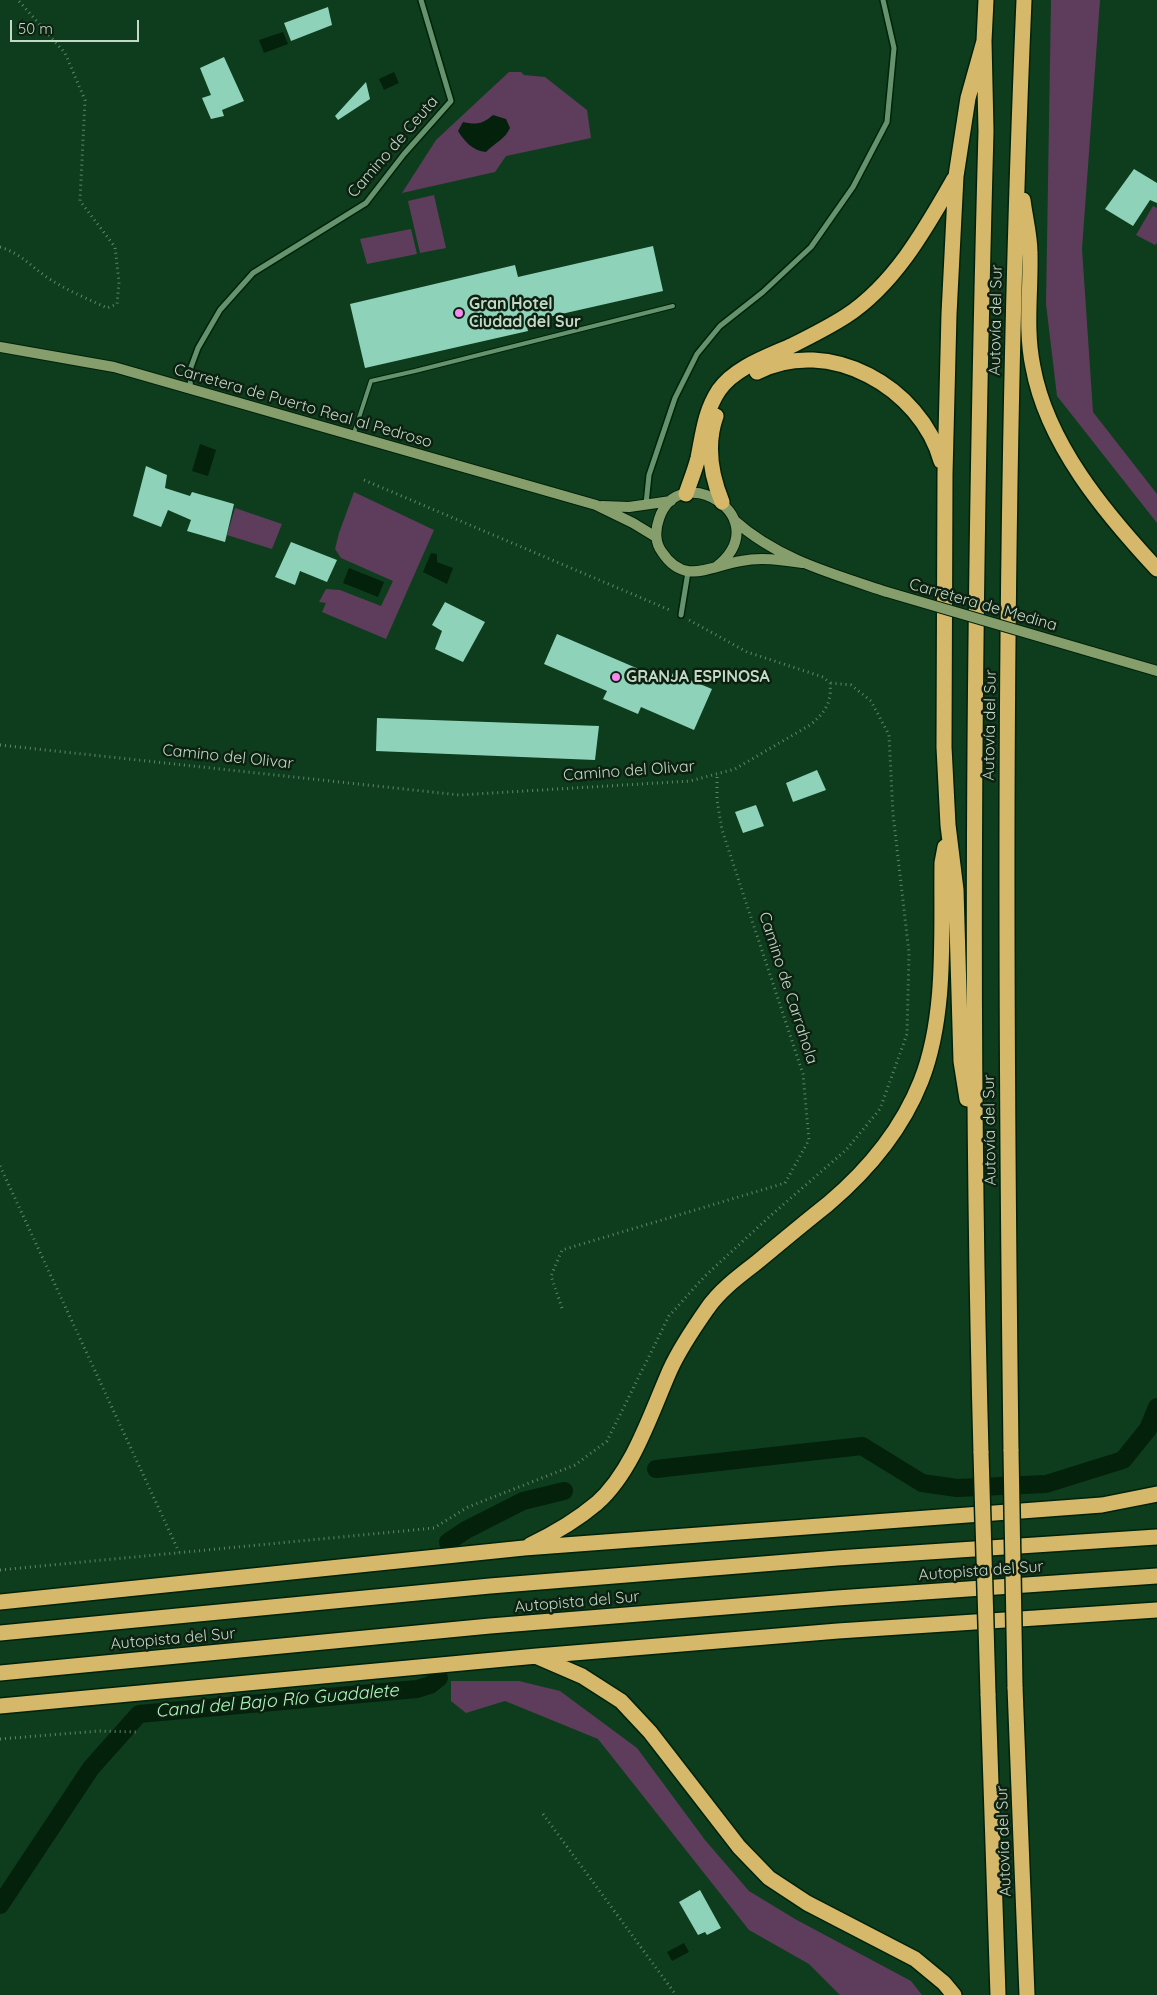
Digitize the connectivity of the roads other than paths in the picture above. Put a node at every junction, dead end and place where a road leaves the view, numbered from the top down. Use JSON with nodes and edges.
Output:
{"nodes":[{"id":1,"x":420,"y":0,"type":"edge"},
{"id":2,"x":883,"y":0,"type":"edge"},
{"id":3,"x":986,"y":0,"type":"edge"},
{"id":4,"x":1024,"y":0,"type":"edge"},
{"id":5,"x":984,"y":41,"type":"junction"},
{"id":6,"x":1017,"y":159,"type":"junction"},
{"id":7,"x":956,"y":176,"type":"junction"},
{"id":8,"x":673,"y":306,"type":"dead end"},
{"id":9,"x":0,"y":347,"type":"edge"},
{"id":10,"x":190,"y":389,"type":"junction"},
{"id":11,"x":353,"y":436,"type":"junction"},
{"id":12,"x":945,"y":474,"type":"junction"},
{"id":13,"x":679,"y":497,"type":"junction"},
{"id":14,"x":722,"y":502,"type":"junction"},
{"id":15,"x":596,"y":505,"type":"junction"},
{"id":16,"x":646,"y":506,"type":"junction"},
{"id":17,"x":734,"y":520,"type":"junction"},
{"id":18,"x":656,"y":537,"type":"junction"},
{"id":19,"x":802,"y":563,"type":"junction"},
{"id":20,"x":716,"y":567,"type":"junction"},
{"id":21,"x":1157,"y":569,"type":"edge"},
{"id":22,"x":688,"y":572,"type":"junction"},
{"id":23,"x":681,"y":615,"type":"road end"},
{"id":24,"x":1157,"y":671,"type":"edge"},
{"id":25,"x":948,"y":825,"type":"junction"},
{"id":26,"x":975,"y":1158,"type":"junction"},
{"id":27,"x":1157,"y":1494,"type":"edge"},
{"id":28,"x":1157,"y":1537,"type":"edge"},
{"id":29,"x":524,"y":1548,"type":"junction"},
{"id":30,"x":1157,"y":1576,"type":"edge"},
{"id":31,"x":0,"y":1602,"type":"edge"},
{"id":32,"x":1157,"y":1610,"type":"edge"},
{"id":33,"x":0,"y":1634,"type":"edge"},
{"id":34,"x":537,"y":1656,"type":"junction"},
{"id":35,"x":0,"y":1673,"type":"edge"},
{"id":36,"x":0,"y":1706,"type":"edge"},
{"id":37,"x":954,"y":1995,"type":"edge"},
{"id":38,"x":998,"y":1995,"type":"edge"},
{"id":39,"x":1027,"y":1995,"type":"edge"}],
"edges":[{"from":1,"to":10,"type":"street","name":"Camino de Ceuta"},
{"from":2,"to":16,"type":"street"},
{"from":3,"to":5,"type":"highway"},
{"from":4,"to":6,"type":"highway","name":"Autovía del Sur"},
{"from":5,"to":7,"type":"highway"},
{"from":5,"to":26,"type":"highway","name":"Autovía del Sur"},
{"from":6,"to":21,"type":"highway"},
{"from":6,"to":39,"type":"highway","name":"Autovía del Sur","bridge":true},
{"from":7,"to":12,"type":"highway"},
{"from":7,"to":13,"type":"highway"},
{"from":8,"to":11,"type":"lane"},
{"from":9,"to":10,"type":"main road","name":"Carretera de Puerto Real al Pedroso"},
{"from":10,"to":11,"type":"main road","name":"Carretera de Puerto Real al Pedroso"},
{"from":11,"to":15,"type":"main road","name":"Carretera de Puerto Real al Pedroso"},
{"from":12,"to":14,"type":"highway"},
{"from":12,"to":25,"type":"highway"},
{"from":13,"to":14,"type":"main road"},
{"from":13,"to":16,"type":"main road"},
{"from":13,"to":18,"type":"main road"},
{"from":14,"to":17,"type":"main road"},
{"from":15,"to":16,"type":"main road"},
{"from":15,"to":18,"type":"main road"},
{"from":17,"to":19,"type":"main road"},
{"from":17,"to":20,"type":"main road"},
{"from":18,"to":22,"type":"main road"},
{"from":19,"to":20,"type":"main road"},
{"from":19,"to":24,"type":"main road","name":"Carretera de Medina","bridge":true},
{"from":20,"to":22,"type":"main road"},
{"from":22,"to":23,"type":"street"},
{"from":25,"to":26,"type":"highway"},
{"from":25,"to":29,"type":"highway"},
{"from":26,"to":38,"type":"highway","name":"Autovía del Sur","bridge":true},
{"from":27,"to":29,"type":"highway"},
{"from":28,"to":33,"type":"highway","name":"Autopista del Sur"},
{"from":29,"to":31,"type":"highway"},
{"from":30,"to":35,"type":"highway","name":"Autopista del Sur"},
{"from":32,"to":34,"type":"highway"},
{"from":34,"to":36,"type":"highway"},
{"from":34,"to":37,"type":"highway"}]}
